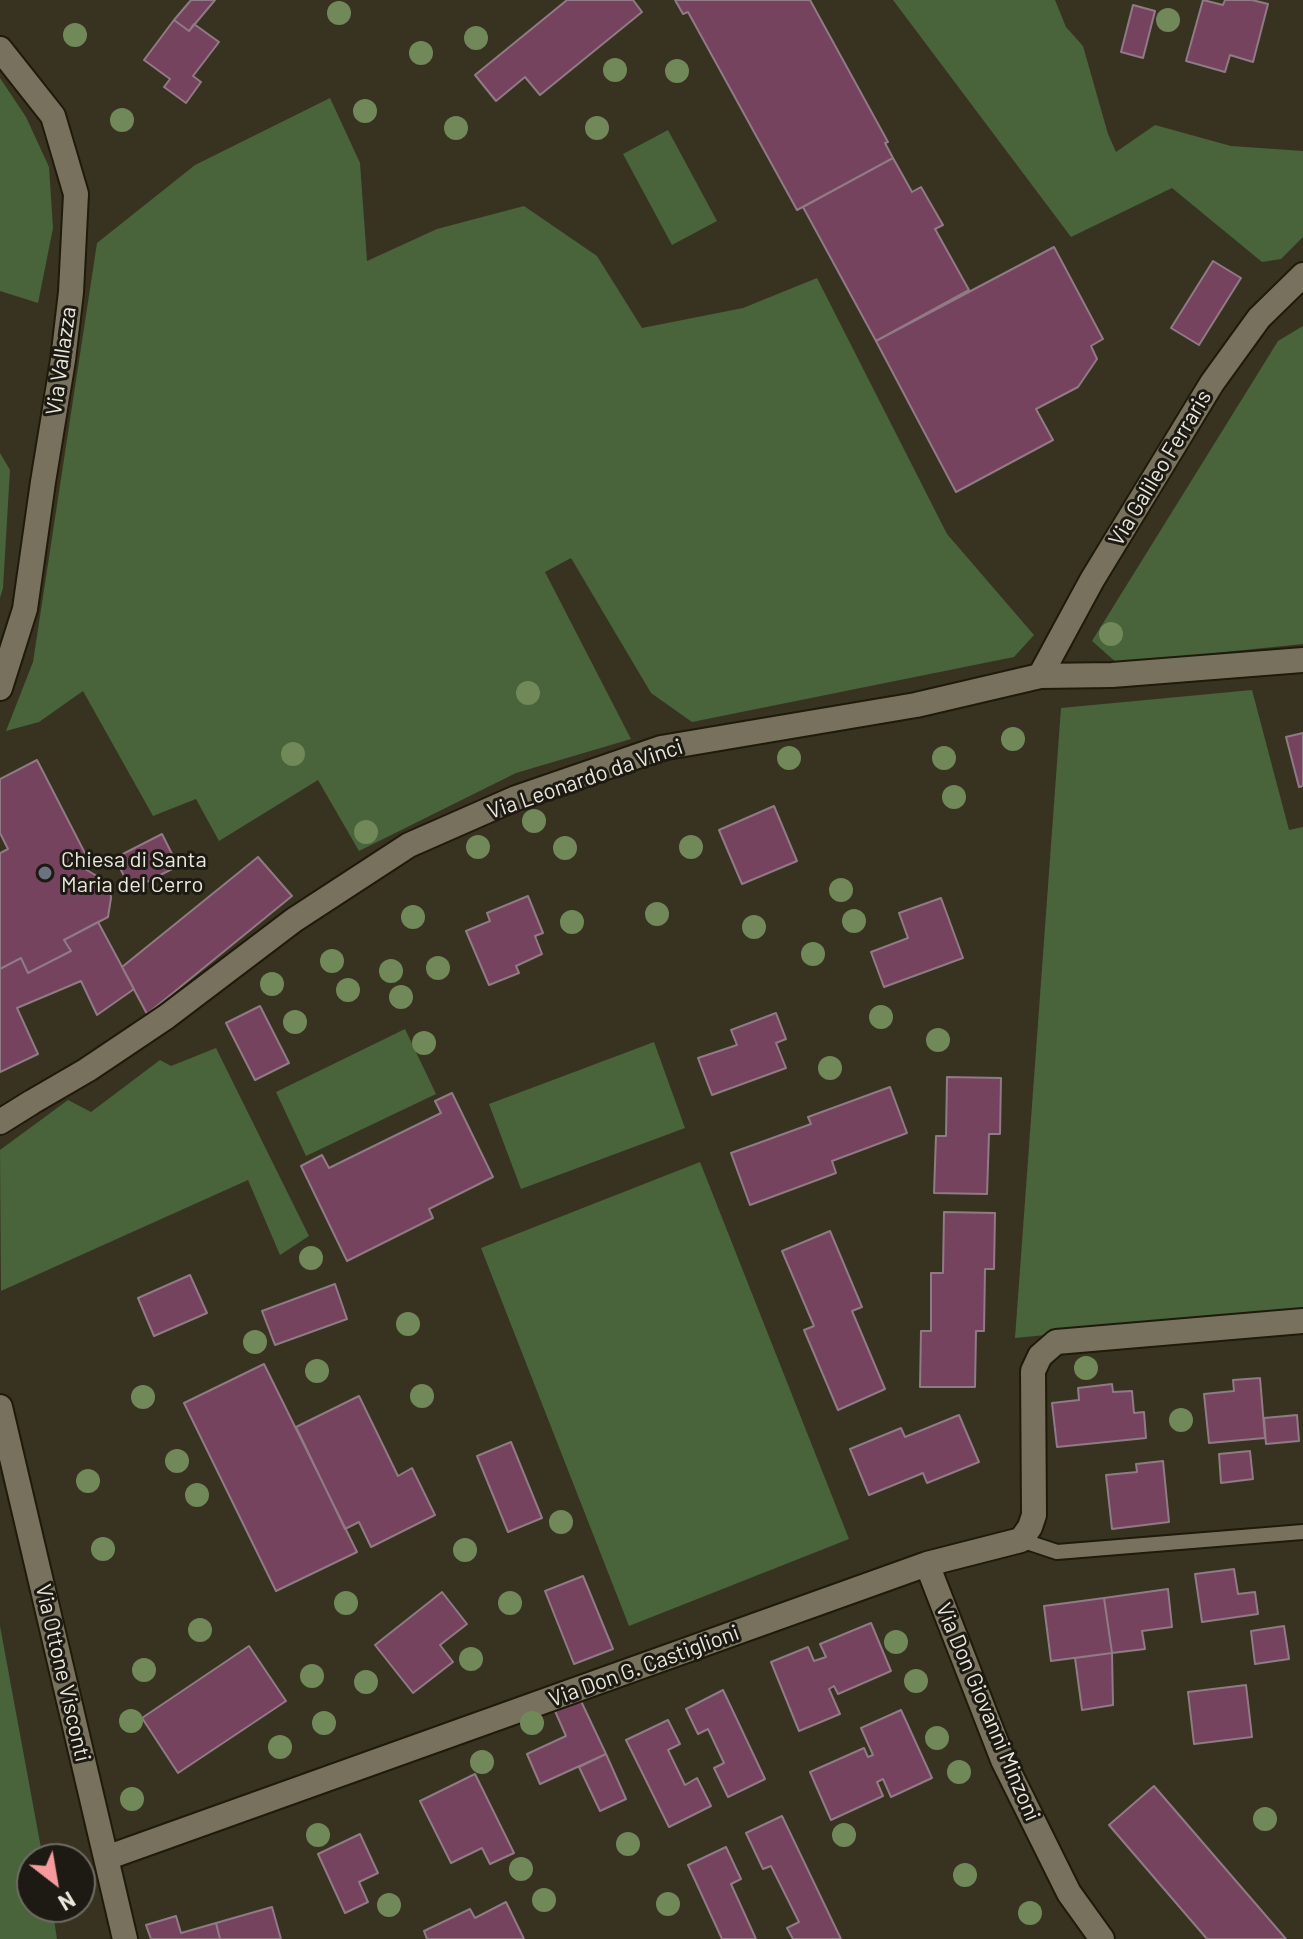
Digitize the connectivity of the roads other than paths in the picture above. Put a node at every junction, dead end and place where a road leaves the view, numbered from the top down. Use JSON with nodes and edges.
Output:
{"nodes":[{"id":1,"x":0,"y":49,"type":"edge"},
{"id":2,"x":1303,"y":275,"type":"edge"},
{"id":3,"x":1303,"y":660,"type":"edge"},
{"id":4,"x":1040,"y":676,"type":"junction"},
{"id":5,"x":0,"y":688,"type":"edge"},
{"id":6,"x":0,"y":1122,"type":"edge"},
{"id":7,"x":1303,"y":1321,"type":"edge"},
{"id":8,"x":0,"y":1407,"type":"edge"},
{"id":9,"x":1303,"y":1532,"type":"edge"},
{"id":10,"x":1021,"y":1540,"type":"junction"},
{"id":11,"x":927,"y":1564,"type":"junction"},
{"id":12,"x":106,"y":1858,"type":"junction"},
{"id":13,"x":125,"y":1939,"type":"edge"},
{"id":14,"x":1102,"y":1939,"type":"edge"}],
"edges":[{"from":1,"to":5,"type":"street","name":"Via Vallazza"},
{"from":2,"to":4,"type":"street","name":"Via Galileo Ferraris"},
{"from":3,"to":4,"type":"street","name":"Via Leonardo da Vinci"},
{"from":4,"to":6,"type":"street","name":"Via Leonardo da Vinci"},
{"from":7,"to":10,"type":"street"},
{"from":8,"to":12,"type":"street","name":"Via Ottone Visconti"},
{"from":9,"to":10,"type":"lane"},
{"from":10,"to":11,"type":"street","name":"Via Don G. Castiglioni"},
{"from":11,"to":12,"type":"street","name":"Via Don G. Castiglioni"},
{"from":11,"to":14,"type":"street","name":"Via Don Giovanni Minzoni"},
{"from":12,"to":13,"type":"street","name":"Via Ottone Visconti"}]}
